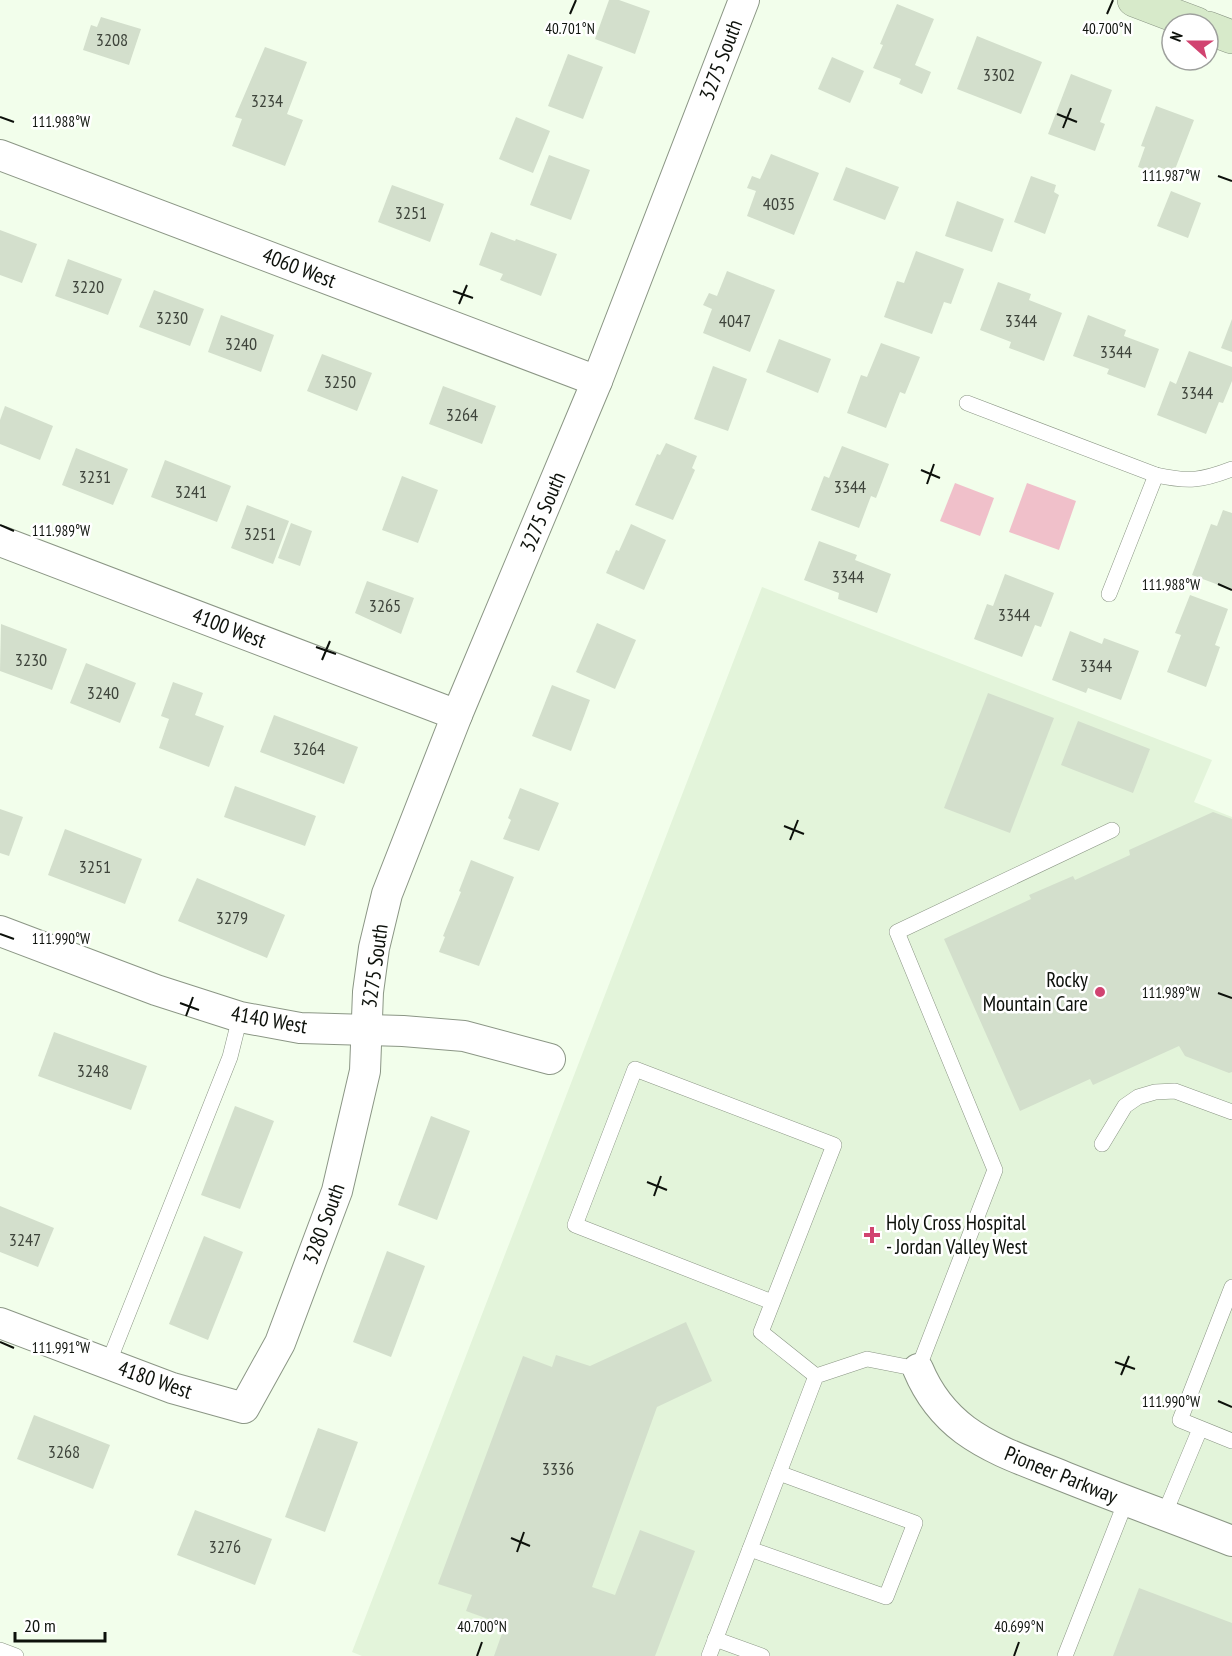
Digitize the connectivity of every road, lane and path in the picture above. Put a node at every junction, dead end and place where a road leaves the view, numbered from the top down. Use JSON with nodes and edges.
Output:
{"nodes":[{"id":1,"x":744,"y":0,"type":"edge"},
{"id":2,"x":1134,"y":0,"type":"edge"},
{"id":3,"x":1166,"y":12,"type":"edge"},
{"id":4,"x":0,"y":155,"type":"edge"},
{"id":5,"x":597,"y":381,"type":"junction"},
{"id":6,"x":968,"y":403,"type":"dead end"},
{"id":7,"x":1232,"y":469,"type":"edge"},
{"id":8,"x":1156,"y":475,"type":"junction"},
{"id":9,"x":0,"y":541,"type":"edge"},
{"id":10,"x":1109,"y":594,"type":"dead end"},
{"id":11,"x":457,"y":715,"type":"junction"},
{"id":12,"x":1112,"y":830,"type":"dead end"},
{"id":13,"x":0,"y":930,"type":"edge"},
{"id":14,"x":240,"y":1017,"type":"junction"},
{"id":15,"x":368,"y":1029,"type":"junction"},
{"id":16,"x":550,"y":1059,"type":"dead end"},
{"id":17,"x":1232,"y":1112,"type":"edge"},
{"id":18,"x":1102,"y":1144,"type":"dead end"},
{"id":19,"x":1232,"y":1287,"type":"edge"},
{"id":20,"x":772,"y":1302,"type":"junction"},
{"id":21,"x":0,"y":1323,"type":"edge"},
{"id":22,"x":108,"y":1364,"type":"junction"},
{"id":23,"x":918,"y":1370,"type":"junction"},
{"id":24,"x":816,"y":1376,"type":"junction"},
{"id":25,"x":244,"y":1408,"type":"joint"},
{"id":26,"x":1200,"y":1429,"type":"junction"},
{"id":27,"x":1232,"y":1441,"type":"edge"},
{"id":28,"x":779,"y":1473,"type":"junction"},
{"id":29,"x":1126,"y":1501,"type":"junction"},
{"id":30,"x":1164,"y":1515,"type":"junction"},
{"id":31,"x":1232,"y":1541,"type":"edge"},
{"id":32,"x":750,"y":1549,"type":"junction"},
{"id":33,"x":715,"y":1639,"type":"junction"},
{"id":34,"x":0,"y":1650,"type":"edge"},
{"id":35,"x":16,"y":1656,"type":"edge"},
{"id":36,"x":709,"y":1656,"type":"edge"},
{"id":37,"x":762,"y":1656,"type":"edge"},
{"id":38,"x":1065,"y":1656,"type":"edge"}],
"edges":[{"from":1,"to":5,"type":"street","name":"3275 South"},
{"from":2,"to":3,"type":"street"},
{"from":4,"to":5,"type":"street","name":"4060 West"},
{"from":5,"to":11,"type":"street","name":"3275 South"},
{"from":6,"to":8,"type":"lane"},
{"from":7,"to":8,"type":"lane"},
{"from":8,"to":10,"type":"lane"},
{"from":9,"to":11,"type":"street","name":"4100 West"},
{"from":11,"to":15,"type":"street","name":"3275 South"},
{"from":12,"to":23,"type":"lane"},
{"from":13,"to":14,"type":"street","name":"4140 West"},
{"from":14,"to":15,"type":"street","name":"4140 West"},
{"from":14,"to":22,"type":"lane"},
{"from":15,"to":16,"type":"street","name":"4140 West"},
{"from":15,"to":25,"type":"street","name":"3280 South"},
{"from":17,"to":18,"type":"lane"},
{"from":19,"to":26,"type":"lane"},
{"from":20,"to":20,"type":"lane"},
{"from":20,"to":24,"type":"lane"},
{"from":21,"to":22,"type":"street","name":"4180 West"},
{"from":22,"to":25,"type":"street","name":"4180 West"},
{"from":23,"to":24,"type":"lane"},
{"from":23,"to":29,"type":"street","name":"Pioneer Parkway"},
{"from":24,"to":28,"type":"lane"},
{"from":26,"to":27,"type":"lane"},
{"from":26,"to":30,"type":"lane"},
{"from":28,"to":32,"type":"lane"},
{"from":28,"to":32,"type":"lane"},
{"from":29,"to":30,"type":"street","name":"Pioneer Parkway"},
{"from":29,"to":38,"type":"lane"},
{"from":30,"to":31,"type":"street","name":"Pioneer Parkway"},
{"from":32,"to":33,"type":"lane"},
{"from":33,"to":36,"type":"lane"},
{"from":33,"to":37,"type":"lane"},
{"from":34,"to":35,"type":"lane"}]}
